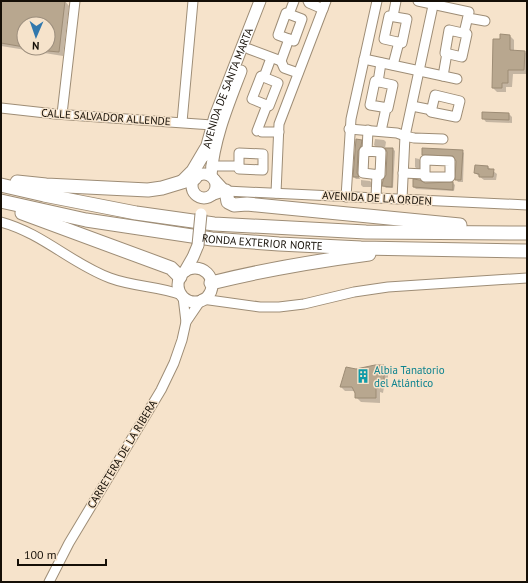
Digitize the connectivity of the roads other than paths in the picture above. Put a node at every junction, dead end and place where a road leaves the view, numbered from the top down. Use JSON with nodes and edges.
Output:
{"nodes":[{"id":1,"x":75,"y":1,"type":"edge"},
{"id":2,"x":193,"y":1,"type":"edge"},
{"id":3,"x":260,"y":1,"type":"edge"},
{"id":4,"x":268,"y":1,"type":"edge"},
{"id":5,"x":294,"y":1,"type":"edge"},
{"id":6,"x":308,"y":1,"type":"edge"},
{"id":7,"x":377,"y":1,"type":"edge"},
{"id":8,"x":396,"y":1,"type":"edge"},
{"id":9,"x":418,"y":1,"type":"edge"},
{"id":10,"x":434,"y":3,"type":"edge"},
{"id":11,"x":325,"y":5,"type":"edge"},
{"id":12,"x":458,"y":5,"type":"edge"},
{"id":13,"x":289,"y":14,"type":"junction"},
{"id":14,"x":468,"y":14,"type":"junction"},
{"id":15,"x":393,"y":16,"type":"junction"},
{"id":16,"x":485,"y":21,"type":"dead end"},
{"id":17,"x":464,"y":33,"type":"junction"},
{"id":18,"x":289,"y":39,"type":"junction"},
{"id":19,"x":398,"y":42,"type":"junction"},
{"id":20,"x":249,"y":49,"type":"junction"},
{"id":21,"x":447,"y":53,"type":"junction"},
{"id":22,"x":271,"y":58,"type":"junction"},
{"id":23,"x":364,"y":58,"type":"junction"},
{"id":24,"x":281,"y":61,"type":"junction"},
{"id":25,"x":381,"y":63,"type":"junction"},
{"id":26,"x":394,"y":65,"type":"junction"},
{"id":27,"x":419,"y":71,"type":"junction"},
{"id":28,"x":298,"y":74,"type":"junction"},
{"id":29,"x":443,"y":76,"type":"junction"},
{"id":30,"x":264,"y":77,"type":"junction"},
{"id":31,"x":457,"y":79,"type":"dead end"},
{"id":32,"x":378,"y":82,"type":"junction"},
{"id":33,"x":267,"y":105,"type":"junction"},
{"id":34,"x":412,"y":106,"type":"junction"},
{"id":35,"x":1,"y":108,"type":"edge"},
{"id":36,"x":386,"y":108,"type":"junction"},
{"id":37,"x":432,"y":110,"type":"dead end"},
{"id":38,"x":62,"y":114,"type":"junction"},
{"id":39,"x":182,"y":122,"type":"junction"},
{"id":40,"x":212,"y":125,"type":"junction"},
{"id":41,"x":349,"y":129,"type":"junction"},
{"id":42,"x":368,"y":130,"type":"junction"},
{"id":43,"x":381,"y":131,"type":"junction"},
{"id":44,"x":279,"y":132,"type":"junction"},
{"id":45,"x":405,"y":136,"type":"junction"},
{"id":46,"x":443,"y":139,"type":"dead end"},
{"id":47,"x":206,"y":149,"type":"joint"},
{"id":48,"x":367,"y":151,"type":"junction"},
{"id":49,"x":263,"y":157,"type":"junction"},
{"id":50,"x":278,"y":157,"type":"junction"},
{"id":51,"x":239,"y":166,"type":"junction"},
{"id":52,"x":212,"y":173,"type":"junction"},
{"id":53,"x":403,"y":173,"type":"junction"},
{"id":54,"x":377,"y":174,"type":"junction"},
{"id":55,"x":425,"y":174,"type":"dead end"},
{"id":56,"x":1,"y":179,"type":"edge"},
{"id":57,"x":191,"y":179,"type":"junction"},
{"id":58,"x":1,"y":185,"type":"edge"},
{"id":59,"x":226,"y":191,"type":"junction"},
{"id":60,"x":276,"y":194,"type":"junction"},
{"id":61,"x":198,"y":197,"type":"junction"},
{"id":62,"x":210,"y":197,"type":"junction"},
{"id":63,"x":346,"y":197,"type":"junction"},
{"id":64,"x":376,"y":198,"type":"junction"},
{"id":65,"x":402,"y":200,"type":"junction"},
{"id":66,"x":1,"y":201,"type":"edge"},
{"id":67,"x":527,"y":205,"type":"edge"},
{"id":68,"x":1,"y":207,"type":"edge"},
{"id":69,"x":202,"y":211,"type":"junction"},
{"id":70,"x":1,"y":222,"type":"edge"},
{"id":71,"x":527,"y":233,"type":"edge"},
{"id":72,"x":198,"y":245,"type":"junction"},
{"id":73,"x":467,"y":250,"type":"junction"},
{"id":74,"x":527,"y":251,"type":"edge"},
{"id":75,"x":181,"y":278,"type":"junction"},
{"id":76,"x":527,"y":278,"type":"edge"},
{"id":77,"x":163,"y":288,"type":"junction"},
{"id":78,"x":206,"y":290,"type":"junction"},
{"id":79,"x":183,"y":296,"type":"junction"},
{"id":80,"x":186,"y":322,"type":"junction"},
{"id":81,"x":49,"y":582,"type":"edge"}],
"edges":[{"from":1,"to":38,"type":"street"},
{"from":2,"to":39,"type":"street"},
{"from":3,"to":40,"type":"main road","name":"AVENIDA DE SANTA MARTA"},
{"from":4,"to":20,"type":"main road","name":"AVENIDA DE SANTA MARTA"},
{"from":5,"to":13,"type":"street"},
{"from":6,"to":11,"type":"street"},
{"from":7,"to":23,"type":"street"},
{"from":8,"to":15,"type":"street"},
{"from":9,"to":10,"type":"street"},
{"from":10,"to":12,"type":"street"},
{"from":10,"to":27,"type":"street"},
{"from":11,"to":28,"type":"street"},
{"from":12,"to":14,"type":"street"},
{"from":13,"to":18,"type":"street"},
{"from":13,"to":18,"type":"street"},
{"from":14,"to":16,"type":"street"},
{"from":14,"to":17,"type":"street"},
{"from":15,"to":19,"type":"street"},
{"from":15,"to":19,"type":"street"},
{"from":17,"to":21,"type":"street"},
{"from":17,"to":21,"type":"street"},
{"from":18,"to":24,"type":"street"},
{"from":19,"to":26,"type":"street"},
{"from":20,"to":22,"type":"street"},
{"from":20,"to":52,"type":"main road","name":"AVENIDA DE SANTA MARTA"},
{"from":21,"to":29,"type":"street"},
{"from":22,"to":24,"type":"street"},
{"from":22,"to":30,"type":"street"},
{"from":23,"to":25,"type":"street"},
{"from":23,"to":41,"type":"street"},
{"from":24,"to":28,"type":"street"},
{"from":25,"to":26,"type":"street"},
{"from":25,"to":32,"type":"street"},
{"from":26,"to":27,"type":"street"},
{"from":27,"to":29,"type":"street"},
{"from":27,"to":34,"type":"street"},
{"from":28,"to":44,"type":"street"},
{"from":29,"to":31,"type":"street"},
{"from":30,"to":33,"type":"street"},
{"from":30,"to":33,"type":"street"},
{"from":32,"to":36,"type":"street"},
{"from":32,"to":36,"type":"street"},
{"from":33,"to":44,"type":"street"},
{"from":34,"to":37,"type":"street"},
{"from":34,"to":45,"type":"street"},
{"from":35,"to":38,"type":"street","name":"CALLE SALVADOR ALLENDE"},
{"from":36,"to":43,"type":"street"},
{"from":38,"to":39,"type":"street","name":"CALLE SALVADOR ALLENDE"},
{"from":39,"to":40,"type":"street","name":"CALLE SALVADOR ALLENDE"},
{"from":40,"to":47,"type":"main road","name":"AVENIDA DE SANTA MARTA"},
{"from":41,"to":42,"type":"street"},
{"from":41,"to":63,"type":"street"},
{"from":42,"to":43,"type":"street"},
{"from":42,"to":48,"type":"street"},
{"from":43,"to":45,"type":"street"},
{"from":44,"to":50,"type":"street"},
{"from":45,"to":46,"type":"street"},
{"from":45,"to":53,"type":"street"},
{"from":47,"to":57,"type":"highway"},
{"from":48,"to":54,"type":"street"},
{"from":48,"to":54,"type":"street"},
{"from":49,"to":50,"type":"street"},
{"from":49,"to":51,"type":"street"},
{"from":49,"to":51,"type":"street"},
{"from":50,"to":60,"type":"street"},
{"from":51,"to":52,"type":"street"},
{"from":52,"to":57,"type":"main road"},
{"from":52,"to":59,"type":"street"},
{"from":52,"to":62,"type":"main road"},
{"from":53,"to":55,"type":"street"},
{"from":53,"to":65,"type":"street"},
{"from":54,"to":64,"type":"street"},
{"from":56,"to":57,"type":"highway"},
{"from":57,"to":61,"type":"main road"},
{"from":58,"to":71,"type":"highway","name":"RONDA EXTERIOR NORTE"},
{"from":59,"to":60,"type":"street","name":"AVENIDA DE LA ORDEN"},
{"from":59,"to":62,"type":"street","name":"AVENIDA DE LA ORDEN"},
{"from":59,"to":71,"type":"highway"},
{"from":60,"to":63,"type":"street","name":"AVENIDA DE LA ORDEN"},
{"from":61,"to":62,"type":"main road"},
{"from":61,"to":69,"type":"main road"},
{"from":62,"to":69,"type":"main road"},
{"from":63,"to":64,"type":"street","name":"AVENIDA DE LA ORDEN"},
{"from":64,"to":65,"type":"street","name":"AVENIDA DE LA ORDEN"},
{"from":65,"to":67,"type":"street","name":"AVENIDA DE LA ORDEN"},
{"from":66,"to":73,"type":"highway","name":"RONDA EXTERIOR NORTE"},
{"from":68,"to":75,"type":"highway"},
{"from":69,"to":72,"type":"main road","bridge":true},
{"from":70,"to":77,"type":"street"},
{"from":72,"to":75,"type":"main road"},
{"from":72,"to":78,"type":"main road"},
{"from":73,"to":74,"type":"highway","name":"RONDA EXTERIOR NORTE"},
{"from":73,"to":78,"type":"highway"},
{"from":75,"to":77,"type":"street"},
{"from":75,"to":78,"type":"main road"},
{"from":75,"to":79,"type":"main road"},
{"from":76,"to":78,"type":"street"},
{"from":77,"to":79,"type":"street"},
{"from":78,"to":79,"type":"main road"},
{"from":78,"to":80,"type":"street"},
{"from":79,"to":80,"type":"street"},
{"from":80,"to":81,"type":"street","name":"CARRETERA DE LA RIBERA"}]}
